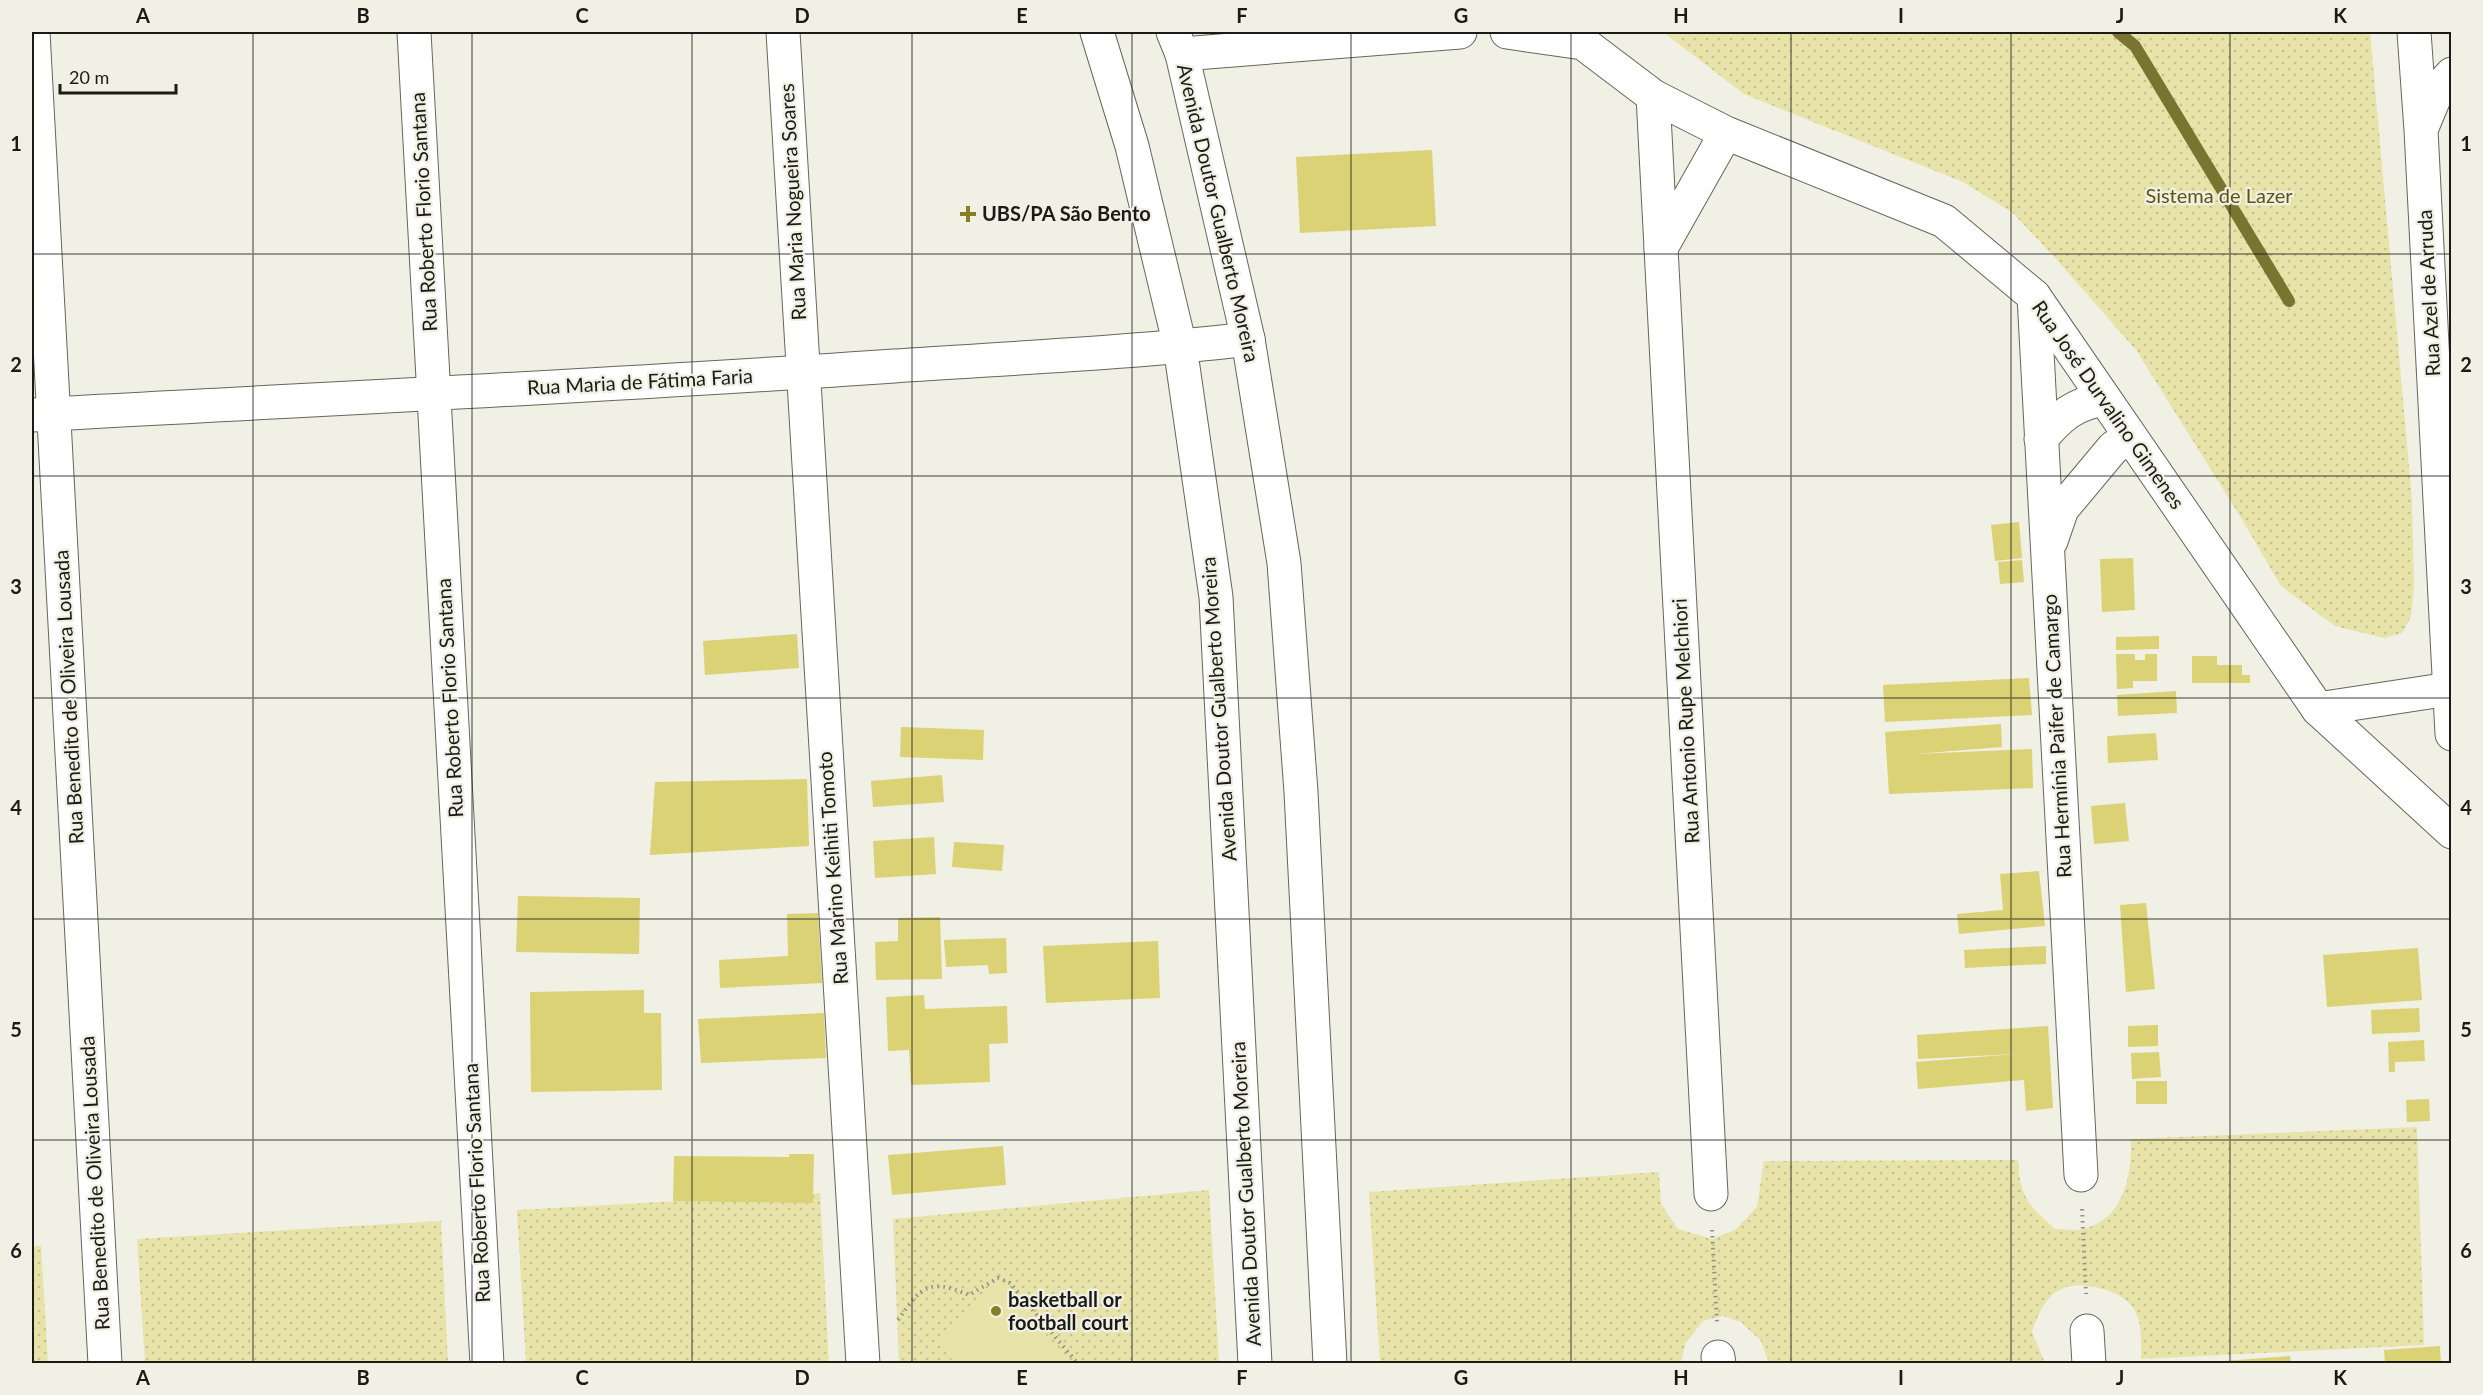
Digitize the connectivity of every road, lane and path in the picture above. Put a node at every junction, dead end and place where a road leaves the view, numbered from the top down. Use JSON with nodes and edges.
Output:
{"nodes":[{"id":1,"x":33,"y":32,"type":"edge"},
{"id":2,"x":414,"y":32,"type":"edge"},
{"id":3,"x":783,"y":32,"type":"edge"},
{"id":4,"x":1097,"y":32,"type":"edge"},
{"id":5,"x":1460,"y":32,"type":"edge"},
{"id":6,"x":1507,"y":32,"type":"edge"},
{"id":7,"x":2414,"y":32,"type":"edge"},
{"id":8,"x":1177,"y":43,"type":"edge"},
{"id":9,"x":2451,"y":74,"type":"edge"},
{"id":10,"x":1653,"y":96,"type":"junction"},
{"id":11,"x":2421,"y":130,"type":"junction"},
{"id":12,"x":1726,"y":133,"type":"junction"},
{"id":13,"x":1661,"y":248,"type":"junction"},
{"id":14,"x":2034,"y":296,"type":"junction"},
{"id":15,"x":1248,"y":339,"type":"junction"},
{"id":16,"x":1180,"y":346,"type":"junction"},
{"id":17,"x":802,"y":373,"type":"junction"},
{"id":18,"x":433,"y":395,"type":"junction"},
{"id":19,"x":2104,"y":399,"type":"junction"},
{"id":20,"x":43,"y":414,"type":"edge"},
{"id":21,"x":2130,"y":436,"type":"junction"},
{"id":22,"x":2042,"y":439,"type":"junction"},
{"id":23,"x":2047,"y":551,"type":"junction"},
{"id":24,"x":2449,"y":689,"type":"junction"},
{"id":25,"x":2318,"y":709,"type":"junction"},
{"id":26,"x":2451,"y":734,"type":"edge"},
{"id":27,"x":2451,"y":832,"type":"edge"},
{"id":28,"x":2081,"y":1175,"type":"joint"},
{"id":29,"x":1711,"y":1194,"type":"joint"},
{"id":30,"x":896,"y":1329,"type":"dead end"},
{"id":31,"x":2087,"y":1331,"type":"joint"},
{"id":32,"x":1718,"y":1360,"type":"edge"},
{"id":33,"x":105,"y":1364,"type":"edge"},
{"id":34,"x":487,"y":1364,"type":"edge"},
{"id":35,"x":863,"y":1364,"type":"edge"},
{"id":36,"x":1077,"y":1364,"type":"edge"},
{"id":37,"x":1255,"y":1364,"type":"edge"},
{"id":38,"x":1330,"y":1364,"type":"edge"},
{"id":39,"x":2089,"y":1364,"type":"edge"}],
"edges":[{"from":1,"to":20,"type":"street","name":"Rua Benedito de Oliveira Lousada"},
{"from":2,"to":18,"type":"street","name":"Rua Roberto Florio Santana"},
{"from":3,"to":17,"type":"street","name":"Rua Maria Nogueira Soares"},
{"from":4,"to":16,"type":"street","name":"Avenida Doutor Gualberto Moreira"},
{"from":5,"to":8,"type":"street"},
{"from":6,"to":10,"type":"street","name":"Rua José Durvalino Gimenes"},
{"from":7,"to":11,"type":"street","name":"Rua Azel de Arruda"},
{"from":8,"to":15,"type":"street","name":"Avenida Doutor Gualberto Moreira"},
{"from":9,"to":11,"type":"street"},
{"from":10,"to":12,"type":"street","name":"Rua José Durvalino Gimenes"},
{"from":10,"to":13,"type":"street","name":"Rua Antonio Rupe Melchiori"},
{"from":11,"to":24,"type":"street","name":"Rua Azel de Arruda"},
{"from":12,"to":13,"type":"street"},
{"from":12,"to":14,"type":"street","name":"Rua José Durvalino Gimenes"},
{"from":13,"to":29,"type":"street","name":"Rua Antonio Rupe Melchiori"},
{"from":14,"to":19,"type":"street","name":"Rua José Durvalino Gimenes"},
{"from":14,"to":22,"type":"street","name":"Rua Hermínia Paifer de Camargo"},
{"from":15,"to":16,"type":"street","name":"Rua Maria de Fátima Faria"},
{"from":15,"to":38,"type":"street","name":"Avenida Doutor Gualberto Moreira"},
{"from":16,"to":17,"type":"street","name":"Rua Maria de Fátima Faria"},
{"from":16,"to":37,"type":"street","name":"Avenida Doutor Gualberto Moreira"},
{"from":17,"to":18,"type":"street","name":"Rua Maria de Fátima Faria"},
{"from":17,"to":35,"type":"street","name":"Rua Marino Keihiti Tomoto"},
{"from":18,"to":20,"type":"street","name":"Rua Maria de Fátima Faria"},
{"from":18,"to":34,"type":"street","name":"Rua Roberto Florio Santana"},
{"from":19,"to":21,"type":"street","name":"Rua José Durvalino Gimenes"},
{"from":19,"to":22,"type":"street"},
{"from":20,"to":33,"type":"street","name":"Rua Benedito de Oliveira Lousada"},
{"from":21,"to":23,"type":"street"},
{"from":21,"to":25,"type":"street","name":"Rua José Durvalino Gimenes"},
{"from":22,"to":23,"type":"street","name":"Rua Hermínia Paifer de Camargo"},
{"from":23,"to":28,"type":"street","name":"Rua Hermínia Paifer de Camargo"},
{"from":24,"to":25,"type":"street"},
{"from":24,"to":26,"type":"street","name":"Rua Azel de Arruda"},
{"from":25,"to":27,"type":"street","name":"Rua José Durvalino Gimenes"},
{"from":28,"to":31,"type":"path"},
{"from":29,"to":32,"type":"path"},
{"from":30,"to":36,"type":"path"},
{"from":31,"to":39,"type":"street"}]}
